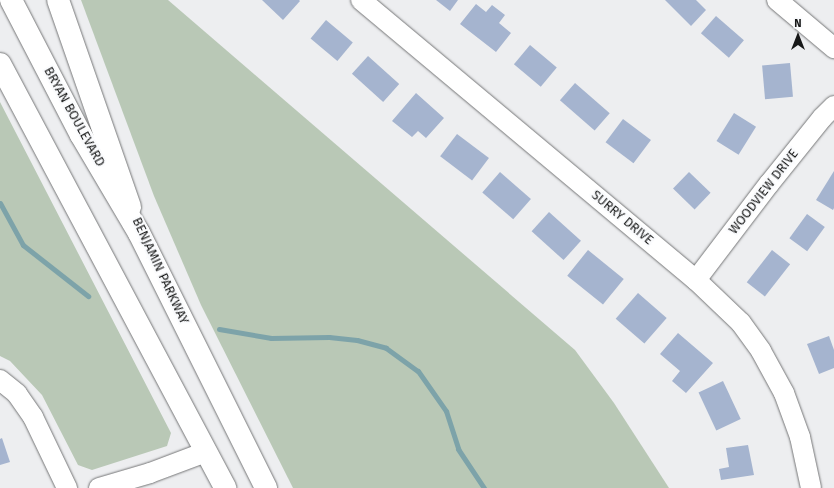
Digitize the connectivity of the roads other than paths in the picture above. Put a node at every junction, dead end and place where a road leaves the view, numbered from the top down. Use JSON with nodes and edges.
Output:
{"nodes":[{"id":1,"x":11,"y":0,"type":"edge"},
{"id":2,"x":58,"y":0,"type":"edge"},
{"id":3,"x":361,"y":0,"type":"edge"},
{"id":4,"x":777,"y":0,"type":"edge"},
{"id":5,"x":834,"y":48,"type":"edge"},
{"id":6,"x":0,"y":64,"type":"edge"},
{"id":7,"x":834,"y":106,"type":"edge"},
{"id":8,"x":139,"y":233,"type":"junction"},
{"id":9,"x":696,"y":280,"type":"junction"},
{"id":10,"x":0,"y":380,"type":"edge"},
{"id":11,"x":206,"y":452,"type":"junction"},
{"id":12,"x":67,"y":488,"type":"edge"},
{"id":13,"x":99,"y":488,"type":"edge"},
{"id":14,"x":225,"y":488,"type":"edge"},
{"id":15,"x":266,"y":488,"type":"edge"},
{"id":16,"x":811,"y":488,"type":"edge"}],
"edges":[{"from":1,"to":8,"type":"main road","name":"BRYAN BOULEVARD"},
{"from":2,"to":8,"type":"main road","name":"BENJAMIN PARKWAY"},
{"from":3,"to":9,"type":"street","name":"SURRY DRIVE"},
{"from":4,"to":5,"type":"street"},
{"from":6,"to":11,"type":"main road"},
{"from":7,"to":9,"type":"street","name":"WOODVIEW DRIVE"},
{"from":8,"to":15,"type":"main road","name":"BENJAMIN PARKWAY"},
{"from":9,"to":16,"type":"street","name":"SURRY DRIVE"},
{"from":10,"to":12,"type":"street"},
{"from":11,"to":13,"type":"street"},
{"from":11,"to":14,"type":"main road"}]}
